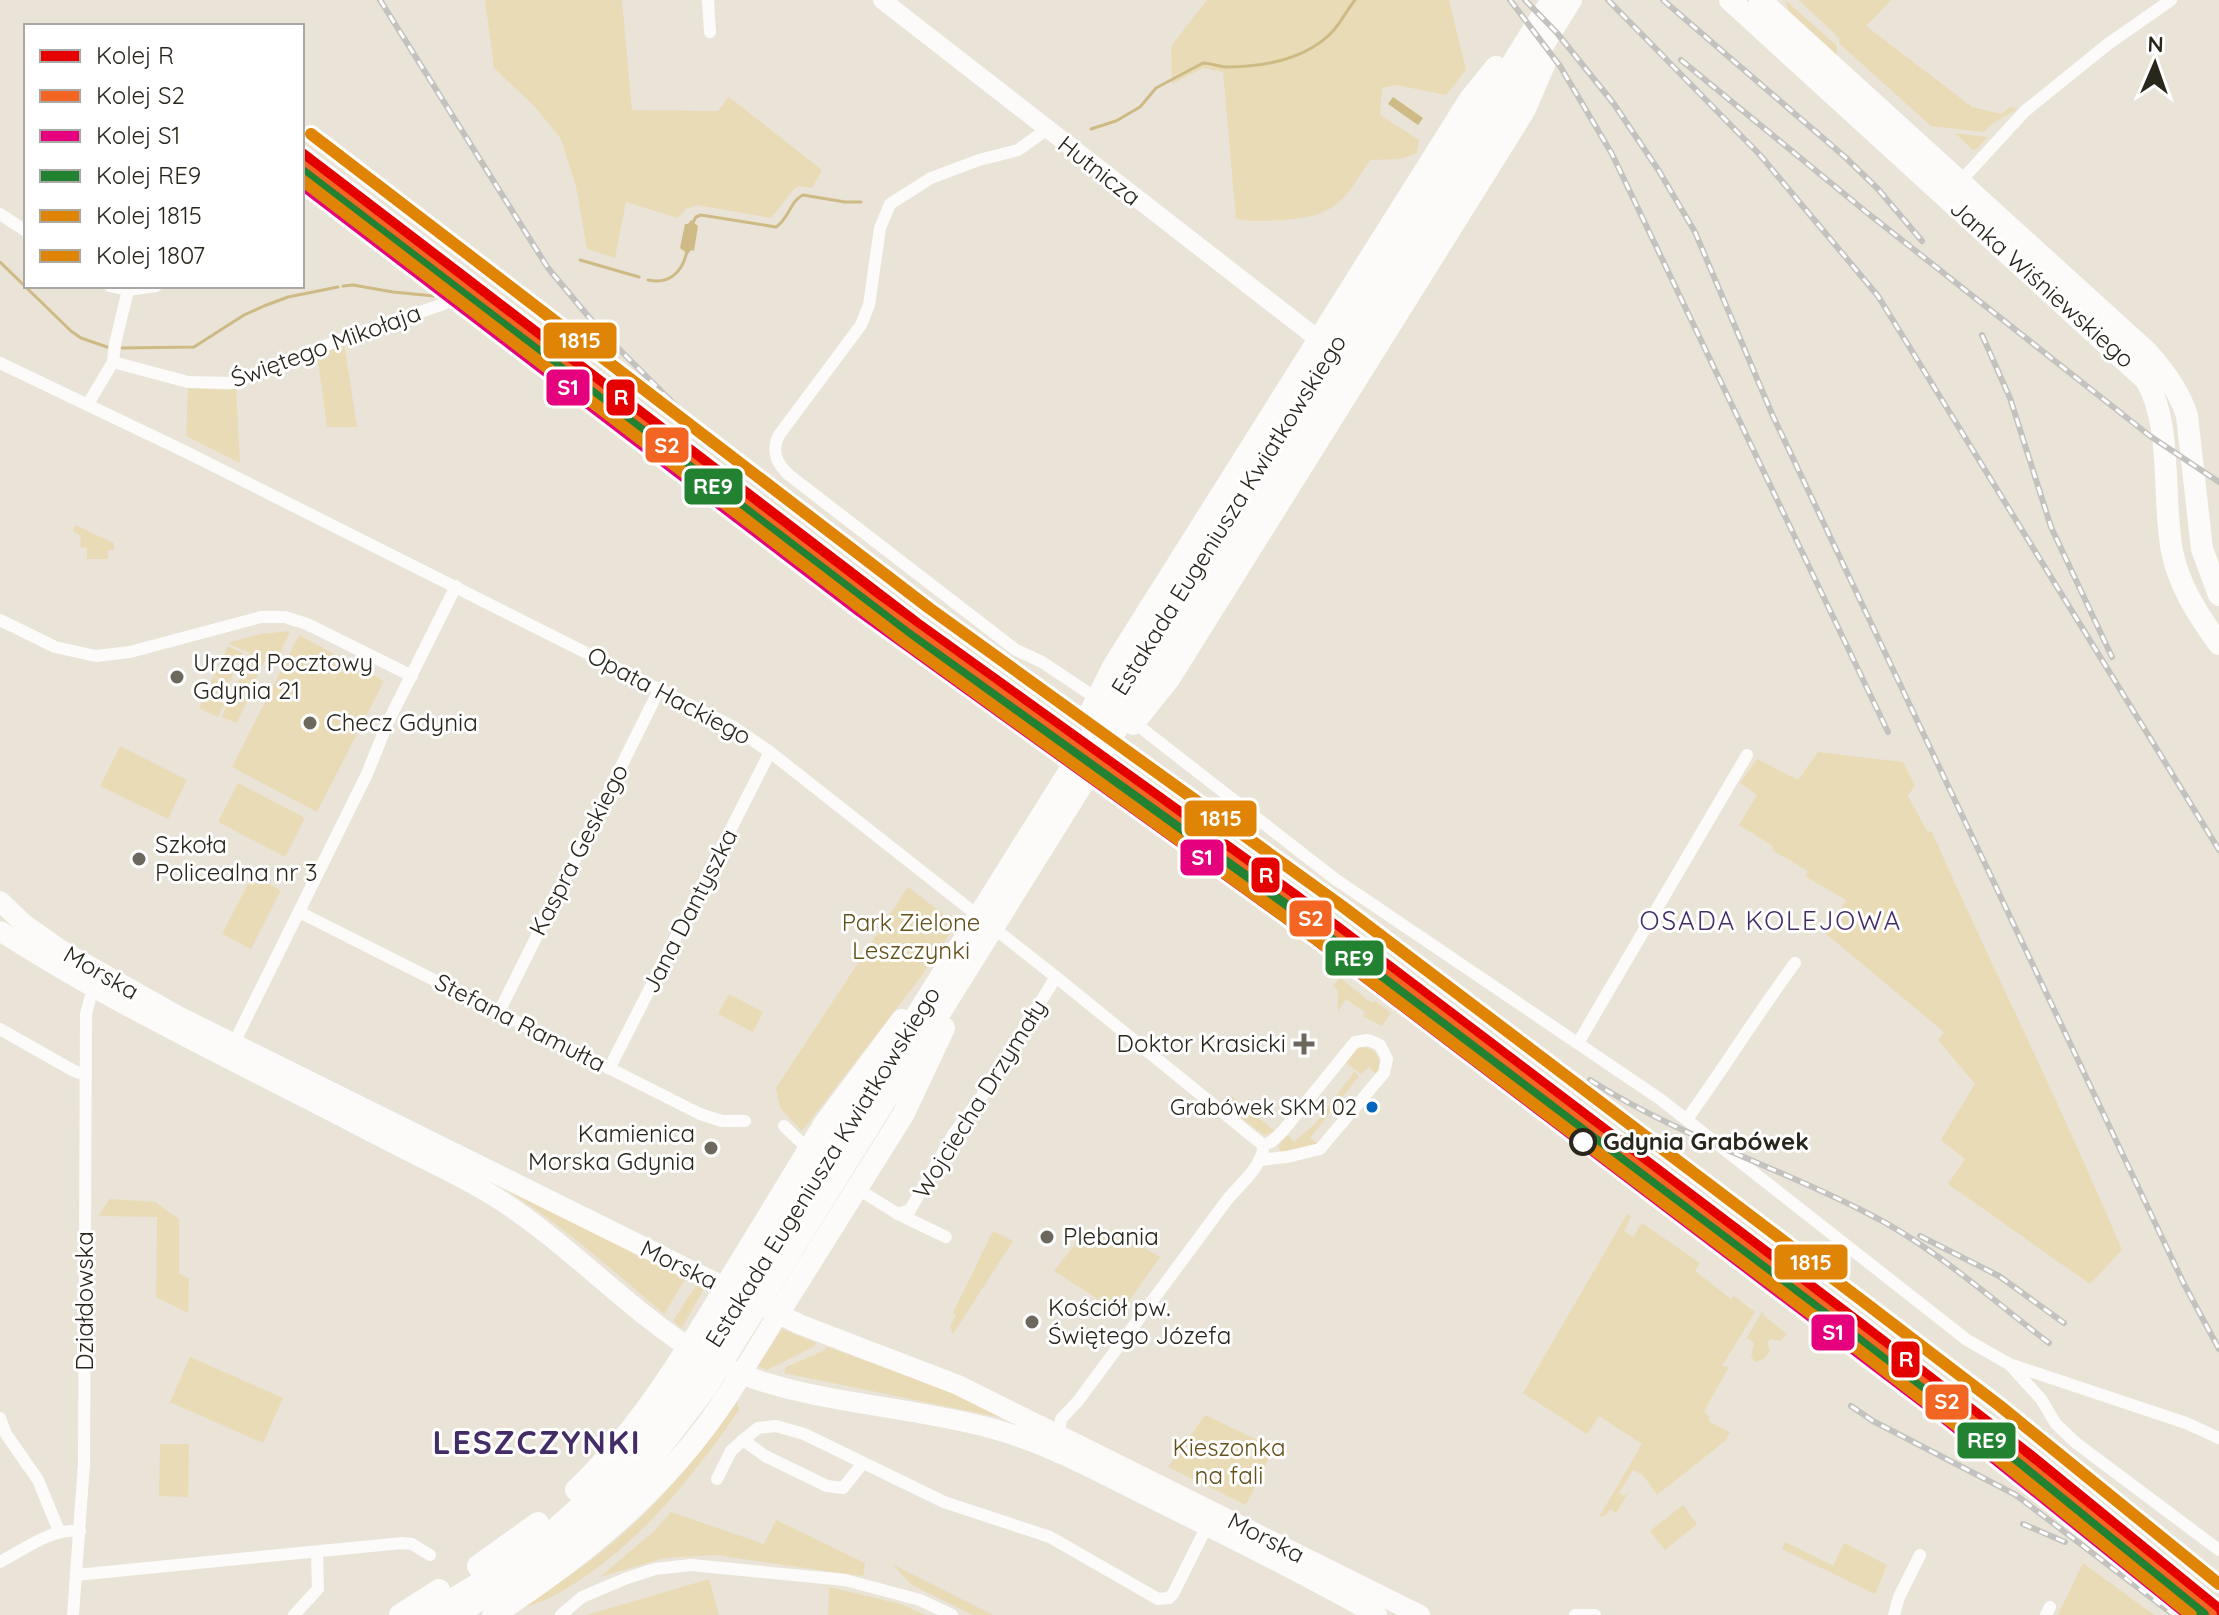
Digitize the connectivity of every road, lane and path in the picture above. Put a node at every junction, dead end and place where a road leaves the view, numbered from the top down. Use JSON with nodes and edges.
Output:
{"nodes":[{"id":1,"x":708,"y":0,"type":"edge"},
{"id":2,"x":882,"y":0,"type":"edge"},
{"id":3,"x":1572,"y":0,"type":"edge"},
{"id":4,"x":2171,"y":0,"type":"edge"},
{"id":5,"x":1746,"y":3,"type":"edge"},
{"id":6,"x":1548,"y":6,"type":"edge"},
{"id":7,"x":710,"y":32,"type":"dead end"},
{"id":8,"x":1046,"y":130,"type":"junction"},
{"id":9,"x":1953,"y":189,"type":"junction"},
{"id":10,"x":0,"y":214,"type":"edge"},
{"id":11,"x":24,"y":230,"type":"edge"},
{"id":12,"x":119,"y":288,"type":"edge"},
{"id":13,"x":142,"y":288,"type":"edge"},
{"id":14,"x":128,"y":290,"type":"junction"},
{"id":15,"x":444,"y":304,"type":"dead end"},
{"id":16,"x":1318,"y":339,"type":"junction"},
{"id":17,"x":113,"y":362,"type":"junction"},
{"id":18,"x":0,"y":363,"type":"edge"},
{"id":19,"x":1362,"y":370,"type":"junction"},
{"id":20,"x":1343,"y":402,"type":"junction"},
{"id":21,"x":88,"y":404,"type":"junction"},
{"id":22,"x":1239,"y":484,"type":"junction"},
{"id":23,"x":456,"y":586,"type":"junction"},
{"id":24,"x":2219,"y":595,"type":"edge"},
{"id":25,"x":0,"y":620,"type":"edge"},
{"id":26,"x":2219,"y":644,"type":"edge"},
{"id":27,"x":412,"y":676,"type":"junction"},
{"id":28,"x":660,"y":688,"type":"junction"},
{"id":29,"x":1118,"y":712,"type":"junction"},
{"id":30,"x":770,"y":752,"type":"junction"},
{"id":31,"x":1747,"y":755,"type":"dead end"},
{"id":32,"x":1063,"y":797,"type":"junction"},
{"id":33,"x":0,"y":901,"type":"edge"},
{"id":34,"x":299,"y":912,"type":"junction"},
{"id":35,"x":982,"y":930,"type":"junction"},
{"id":36,"x":0,"y":931,"type":"edge"},
{"id":37,"x":1795,"y":963,"type":"dead end"},
{"id":38,"x":1056,"y":977,"type":"junction"},
{"id":39,"x":93,"y":988,"type":"junction"},
{"id":40,"x":499,"y":1012,"type":"junction"},
{"id":41,"x":0,"y":1029,"type":"edge"},
{"id":42,"x":234,"y":1043,"type":"junction"},
{"id":43,"x":1578,"y":1043,"type":"junction"},
{"id":44,"x":609,"y":1069,"type":"junction"},
{"id":45,"x":86,"y":1075,"type":"junction"},
{"id":46,"x":1687,"y":1119,"type":"junction"},
{"id":47,"x":745,"y":1121,"type":"dead end"},
{"id":48,"x":784,"y":1126,"type":"dead end"},
{"id":49,"x":1263,"y":1145,"type":"junction"},
{"id":50,"x":1259,"y":1160,"type":"junction"},
{"id":51,"x":898,"y":1214,"type":"junction"},
{"id":52,"x":946,"y":1237,"type":"dead end"},
{"id":53,"x":725,"y":1287,"type":"junction"},
{"id":54,"x":778,"y":1314,"type":"junction"},
{"id":55,"x":688,"y":1347,"type":"junction"},
{"id":56,"x":2009,"y":1364,"type":"junction"},
{"id":57,"x":741,"y":1374,"type":"junction"},
{"id":58,"x":0,"y":1418,"type":"edge"},
{"id":59,"x":626,"y":1438,"type":"junction"},
{"id":60,"x":2219,"y":1438,"type":"edge"},
{"id":61,"x":743,"y":1440,"type":"junction"},
{"id":62,"x":1051,"y":1440,"type":"junction"},
{"id":63,"x":863,"y":1463,"type":"junction"},
{"id":64,"x":666,"y":1476,"type":"junction"},
{"id":65,"x":717,"y":1479,"type":"dead end"},
{"id":66,"x":578,"y":1521,"type":"junction"},
{"id":67,"x":1207,"y":1526,"type":"junction"},
{"id":68,"x":59,"y":1531,"type":"junction"},
{"id":69,"x":80,"y":1531,"type":"junction"},
{"id":70,"x":2219,"y":1550,"type":"edge"},
{"id":71,"x":317,"y":1553,"type":"junction"},
{"id":72,"x":430,"y":1555,"type":"dead end"},
{"id":73,"x":1920,"y":1555,"type":"dead end"},
{"id":74,"x":0,"y":1562,"type":"edge"},
{"id":75,"x":76,"y":1575,"type":"junction"},
{"id":76,"x":73,"y":1615,"type":"edge"},
{"id":77,"x":294,"y":1615,"type":"edge"},
{"id":78,"x":400,"y":1615,"type":"edge"},
{"id":79,"x":426,"y":1615,"type":"edge"},
{"id":80,"x":457,"y":1615,"type":"edge"},
{"id":81,"x":493,"y":1615,"type":"edge"},
{"id":82,"x":561,"y":1615,"type":"edge"},
{"id":83,"x":952,"y":1615,"type":"edge"},
{"id":84,"x":1377,"y":1615,"type":"edge"},
{"id":85,"x":1420,"y":1615,"type":"edge"},
{"id":86,"x":1575,"y":1615,"type":"edge"},
{"id":87,"x":1595,"y":1615,"type":"edge"},
{"id":88,"x":1894,"y":1615,"type":"edge"}],
"edges":[{"from":1,"to":7,"type":"street"},
{"from":2,"to":8,"type":"main road","name":"Hutnicza"},
{"from":3,"to":19,"type":"highway"},
{"from":3,"to":32,"type":"highway","name":"Estakada Eugeniusza Kwiatkowskiego"},
{"from":4,"to":9,"type":"street"},
{"from":5,"to":9,"type":"highway","name":"Janka Wiśniewskiego"},
{"from":6,"to":16,"type":"highway"},
{"from":6,"to":22,"type":"highway","name":"Estakada Eugeniusza Kwiatkowskiego"},
{"from":8,"to":16,"type":"main road","name":"Hutnicza"},
{"from":8,"to":29,"type":"street"},
{"from":9,"to":24,"type":"highway","name":"Janka Wiśniewskiego"},
{"from":9,"to":26,"type":"highway","name":"Janka Wiśniewskiego"},
{"from":10,"to":11,"type":"street"},
{"from":12,"to":14,"type":"street"},
{"from":13,"to":14,"type":"street"},
{"from":14,"to":17,"type":"street"},
{"from":15,"to":17,"type":"street","name":"Świętego Mikołaja"},
{"from":16,"to":19,"type":"main road","name":"Hutnicza"},
{"from":16,"to":22,"type":"highway"},
{"from":17,"to":21,"type":"street"},
{"from":18,"to":21,"type":"street"},
{"from":19,"to":20,"type":"highway"},
{"from":20,"to":29,"type":"street"},
{"from":20,"to":32,"type":"highway"},
{"from":21,"to":23,"type":"street","name":"Opata Hackiego"},
{"from":22,"to":29,"type":"street"},
{"from":22,"to":32,"type":"highway","name":"Estakada Eugeniusza Kwiatkowskiego"},
{"from":23,"to":27,"type":"street"},
{"from":23,"to":28,"type":"street","name":"Opata Hackiego"},
{"from":25,"to":27,"type":"street"},
{"from":27,"to":34,"type":"street"},
{"from":28,"to":30,"type":"street","name":"Opata Hackiego"},
{"from":28,"to":40,"type":"street","name":"Kaspra Geskiego"},
{"from":29,"to":43,"type":"street"},
{"from":30,"to":38,"type":"street","name":"Opata Hackiego"},
{"from":30,"to":44,"type":"street","name":"Jana Dantyszka"},
{"from":31,"to":43,"type":"street"},
{"from":32,"to":35,"type":"highway","name":"Estakada Eugeniusza Kwiatkowskiego"},
{"from":33,"to":42,"type":"main road","name":"Morska"},
{"from":34,"to":40,"type":"street","name":"Stefana Ramułta"},
{"from":34,"to":42,"type":"street"},
{"from":35,"to":53,"type":"highway"},
{"from":35,"to":54,"type":"highway"},
{"from":35,"to":66,"type":"highway","name":"Estakada Eugeniusza Kwiatkowskiego"},
{"from":36,"to":39,"type":"main road","name":"Morska"},
{"from":37,"to":46,"type":"street"},
{"from":38,"to":49,"type":"street","name":"Opata Hackiego"},
{"from":38,"to":51,"type":"street","name":"Wojciecha Drzymały"},
{"from":39,"to":45,"type":"street","name":"Działdowska"},
{"from":39,"to":55,"type":"main road","name":"Morska"},
{"from":40,"to":44,"type":"street","name":"Stefana Ramułta"},
{"from":41,"to":45,"type":"street"},
{"from":42,"to":53,"type":"main road","name":"Morska"},
{"from":43,"to":46,"type":"street"},
{"from":44,"to":47,"type":"street","name":"Stefana Ramułta"},
{"from":45,"to":69,"type":"street","name":"Działdowska"},
{"from":46,"to":56,"type":"street"},
{"from":48,"to":51,"type":"street","name":"Wojciecha Drzymały"},
{"from":49,"to":50,"type":"street"},
{"from":49,"to":50,"type":"street"},
{"from":50,"to":62,"type":"street"},
{"from":51,"to":52,"type":"street","name":"Wojciecha Drzymały"},
{"from":53,"to":54,"type":"main road","name":"Morska"},
{"from":53,"to":55,"type":"main road"},
{"from":54,"to":57,"type":"main road"},
{"from":54,"to":62,"type":"main road","name":"Morska"},
{"from":55,"to":57,"type":"main road","name":"Morska"},
{"from":55,"to":59,"type":"highway"},
{"from":56,"to":60,"type":"street"},
{"from":56,"to":70,"type":"street"},
{"from":57,"to":62,"type":"main road","name":"Morska"},
{"from":57,"to":64,"type":"highway"},
{"from":58,"to":68,"type":"street"},
{"from":59,"to":64,"type":"highway"},
{"from":59,"to":78,"type":"highway"},
{"from":61,"to":63,"type":"street"},
{"from":61,"to":63,"type":"street"},
{"from":61,"to":65,"type":"street"},
{"from":62,"to":67,"type":"main road","name":"Morska"},
{"from":62,"to":85,"type":"main road","name":"Morska"},
{"from":63,"to":67,"type":"street"},
{"from":64,"to":81,"type":"highway"},
{"from":66,"to":79,"type":"highway","name":"Estakada Eugeniusza Kwiatkowskiego"},
{"from":66,"to":80,"type":"highway","name":"Estakada Eugeniusza Kwiatkowskiego"},
{"from":67,"to":84,"type":"main road","name":"Morska"},
{"from":68,"to":69,"type":"street"},
{"from":68,"to":74,"type":"street"},
{"from":69,"to":75,"type":"street","name":"Działdowska"},
{"from":71,"to":72,"type":"street"},
{"from":71,"to":75,"type":"street"},
{"from":71,"to":77,"type":"street"},
{"from":73,"to":88,"type":"street"},
{"from":75,"to":76,"type":"street","name":"Działdowska"},
{"from":82,"to":83,"type":"street"},
{"from":86,"to":87,"type":"street"}]}
